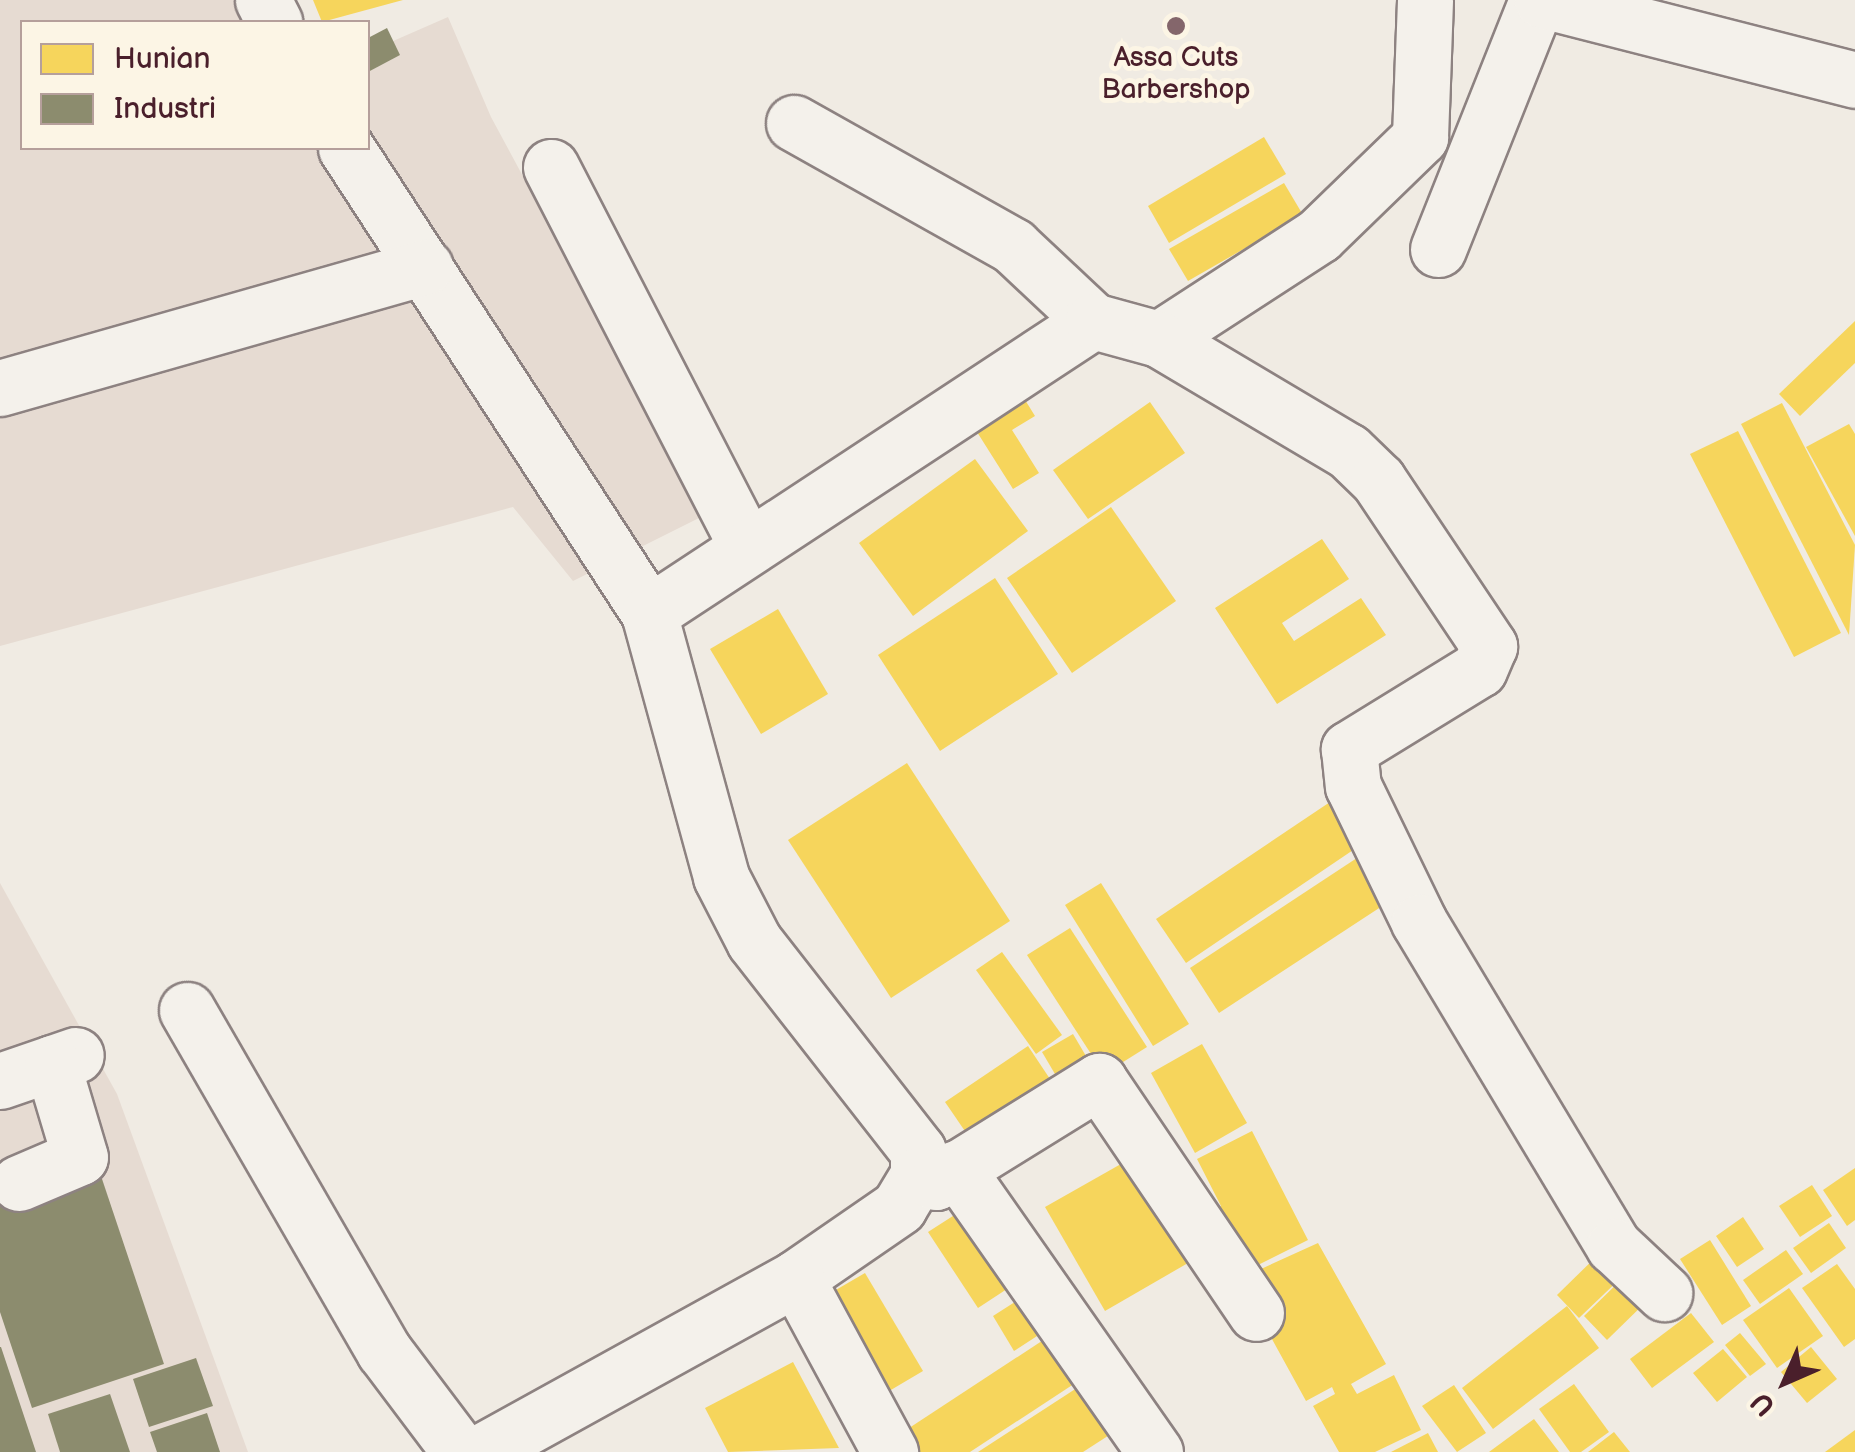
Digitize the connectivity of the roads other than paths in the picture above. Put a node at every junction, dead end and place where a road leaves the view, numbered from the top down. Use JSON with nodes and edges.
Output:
{"nodes":[{"id":1,"x":1425,"y":0,"type":"edge"},
{"id":2,"x":1540,"y":0,"type":"edge"},
{"id":3,"x":1855,"y":80,"type":"edge"},
{"id":4,"x":794,"y":123,"type":"dead end"},
{"id":5,"x":347,"y":150,"type":"edge"},
{"id":6,"x":551,"y":167,"type":"dead end"},
{"id":7,"x":1438,"y":249,"type":"dead end"},
{"id":8,"x":425,"y":267,"type":"junction"},
{"id":9,"x":1093,"y":321,"type":"junction"},
{"id":10,"x":1159,"y":339,"type":"junction"},
{"id":11,"x":0,"y":388,"type":"edge"},
{"id":12,"x":745,"y":544,"type":"junction"},
{"id":13,"x":649,"y":613,"type":"junction"},
{"id":14,"x":187,"y":1010,"type":"dead end"},
{"id":15,"x":0,"y":1081,"type":"edge"},
{"id":16,"x":937,"y":1172,"type":"junction"},
{"id":17,"x":19,"y":1183,"type":"dead end"},
{"id":18,"x":796,"y":1278,"type":"junction"},
{"id":19,"x":1664,"y":1293,"type":"dead end"},
{"id":20,"x":1256,"y":1312,"type":"dead end"},
{"id":21,"x":460,"y":1452,"type":"edge"},
{"id":22,"x":480,"y":1452,"type":"edge"},
{"id":23,"x":890,"y":1452,"type":"edge"},
{"id":24,"x":1155,"y":1452,"type":"edge"}],
"edges":[{"from":1,"to":10,"type":"street"},
{"from":2,"to":3,"type":"street"},
{"from":2,"to":7,"type":"street"},
{"from":4,"to":9,"type":"street"},
{"from":5,"to":8,"type":"street"},
{"from":6,"to":12,"type":"street"},
{"from":8,"to":11,"type":"street"},
{"from":8,"to":13,"type":"street"},
{"from":9,"to":10,"type":"street"},
{"from":9,"to":12,"type":"street"},
{"from":10,"to":19,"type":"street"},
{"from":12,"to":13,"type":"street"},
{"from":13,"to":16,"type":"street"},
{"from":14,"to":21,"type":"street"},
{"from":15,"to":17,"type":"street"},
{"from":16,"to":18,"type":"street"},
{"from":16,"to":20,"type":"street"},
{"from":16,"to":24,"type":"street"},
{"from":18,"to":22,"type":"street"},
{"from":18,"to":23,"type":"street"}]}
